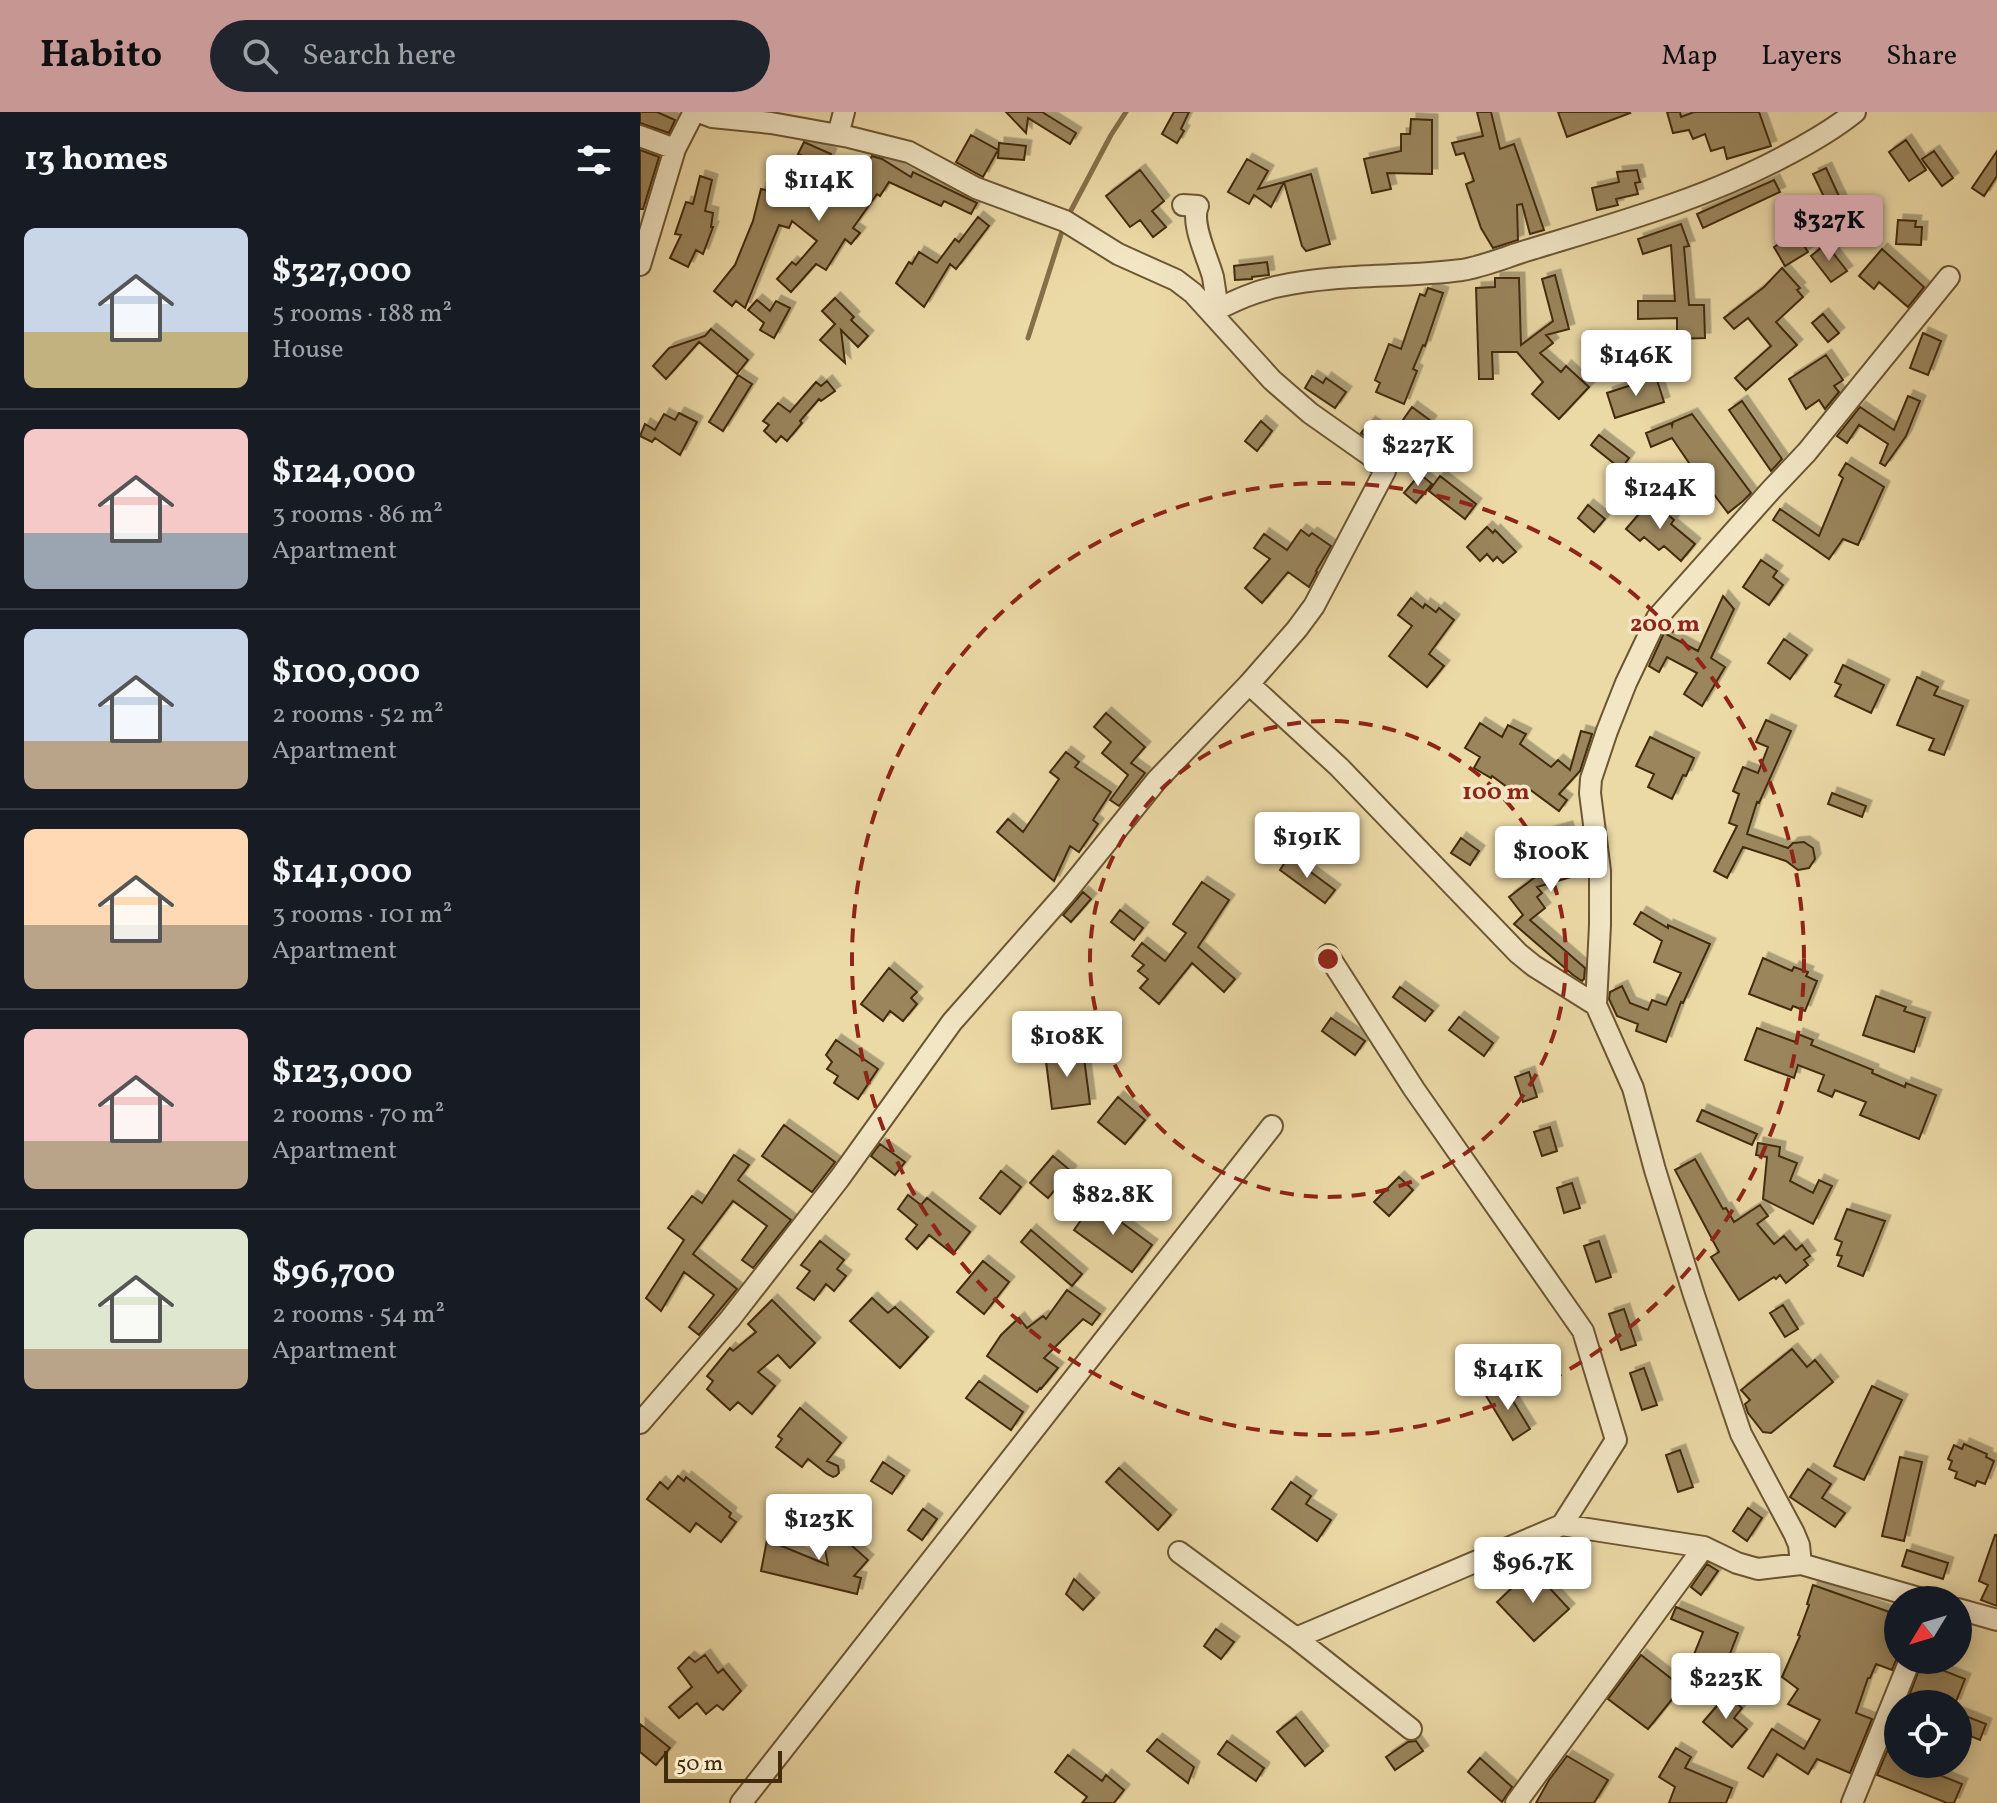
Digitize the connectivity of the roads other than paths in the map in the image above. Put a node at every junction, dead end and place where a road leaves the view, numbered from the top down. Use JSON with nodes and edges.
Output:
{"nodes":[{"id":1,"x":697,"y":112,"type":"edge"},
{"id":2,"x":844,"y":112,"type":"edge"},
{"id":3,"x":1855,"y":112,"type":"edge"},
{"id":4,"x":838,"y":135,"type":"junction"},
{"id":5,"x":640,"y":136,"type":"edge"},
{"id":6,"x":675,"y":149,"type":"junction"},
{"id":7,"x":1183,"y":205,"type":"dead end"},
{"id":8,"x":640,"y":265,"type":"edge"},
{"id":9,"x":1949,"y":277,"type":"dead end"},
{"id":10,"x":1210,"y":310,"type":"junction"},
{"id":11,"x":1249,"y":684,"type":"junction"},
{"id":12,"x":1328,"y":955,"type":"dead end"},
{"id":13,"x":1596,"y":1005,"type":"junction"},
{"id":14,"x":1272,"y":1126,"type":"dead end"},
{"id":15,"x":640,"y":1423,"type":"edge"},
{"id":16,"x":1562,"y":1525,"type":"junction"},
{"id":17,"x":1704,"y":1547,"type":"junction"},
{"id":18,"x":1179,"y":1552,"type":"dead end"},
{"id":19,"x":1801,"y":1564,"type":"junction"},
{"id":20,"x":1884,"y":1588,"type":"edge"},
{"id":21,"x":1972,"y":1613,"type":"edge"},
{"id":22,"x":1997,"y":1620,"type":"edge"},
{"id":23,"x":1296,"y":1638,"type":"junction"},
{"id":24,"x":1904,"y":1674,"type":"edge"},
{"id":25,"x":1411,"y":1729,"type":"dead end"},
{"id":26,"x":741,"y":1803,"type":"edge"},
{"id":27,"x":1516,"y":1803,"type":"edge"},
{"id":28,"x":1852,"y":1803,"type":"edge"}],
"edges":[{"from":1,"to":4,"type":"street"},
{"from":1,"to":6,"type":"street"},
{"from":2,"to":4,"type":"street"},
{"from":3,"to":10,"type":"street"},
{"from":4,"to":10,"type":"street"},
{"from":5,"to":6,"type":"street"},
{"from":6,"to":8,"type":"street"},
{"from":7,"to":10,"type":"street"},
{"from":9,"to":13,"type":"street"},
{"from":10,"to":11,"type":"street"},
{"from":11,"to":13,"type":"street"},
{"from":11,"to":15,"type":"street"},
{"from":12,"to":16,"type":"street"},
{"from":13,"to":19,"type":"street"},
{"from":14,"to":26,"type":"street"},
{"from":16,"to":17,"type":"street"},
{"from":16,"to":23,"type":"street"},
{"from":17,"to":19,"type":"street"},
{"from":17,"to":27,"type":"street"},
{"from":18,"to":23,"type":"street"},
{"from":19,"to":20,"type":"street"},
{"from":21,"to":22,"type":"street"},
{"from":23,"to":25,"type":"street"},
{"from":24,"to":28,"type":"street"}]}
